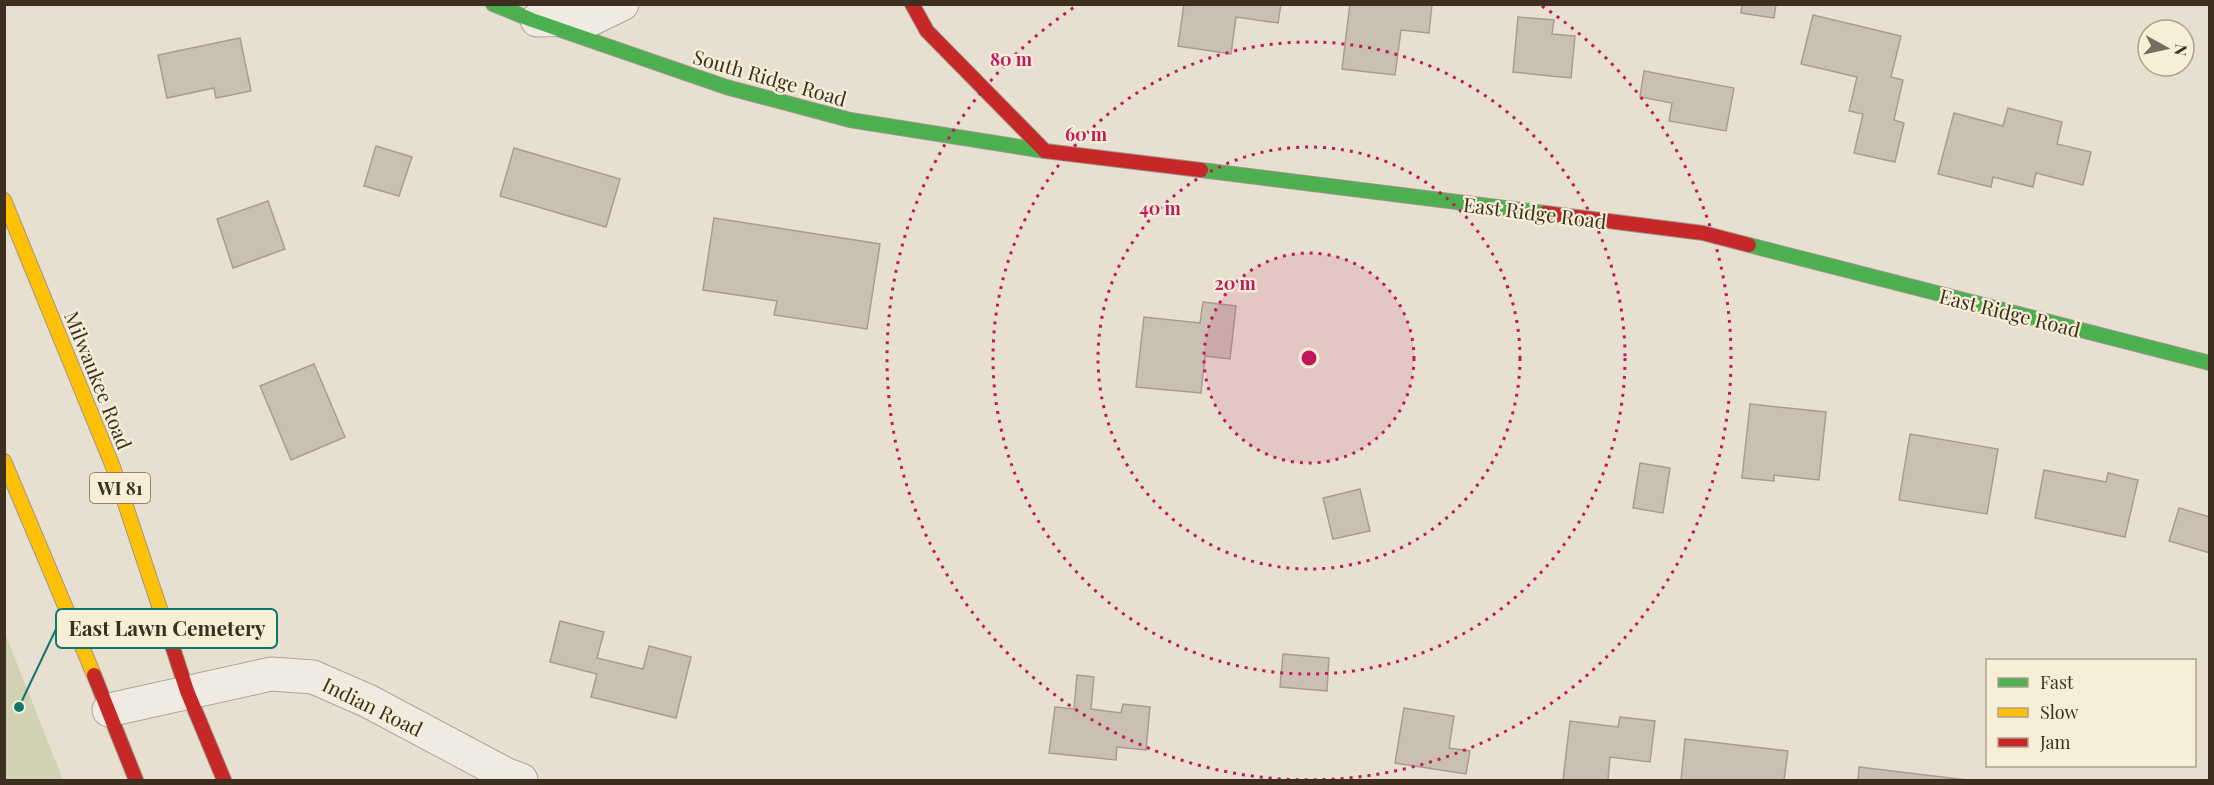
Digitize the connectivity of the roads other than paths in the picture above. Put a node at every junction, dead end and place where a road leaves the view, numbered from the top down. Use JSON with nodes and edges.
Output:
{"nodes":[{"id":1,"x":493,"y":4,"type":"edge"},
{"id":2,"x":622,"y":4,"type":"edge"},
{"id":3,"x":912,"y":4,"type":"edge"},
{"id":4,"x":532,"y":20,"type":"junction"},
{"id":5,"x":1045,"y":151,"type":"junction"},
{"id":6,"x":4,"y":200,"type":"edge"},
{"id":7,"x":2210,"y":363,"type":"edge"},
{"id":8,"x":4,"y":461,"type":"edge"},
{"id":9,"x":187,"y":691,"type":"junction"},
{"id":10,"x":109,"y":710,"type":"junction"},
{"id":11,"x":136,"y":780,"type":"edge"},
{"id":12,"x":224,"y":780,"type":"edge"},
{"id":13,"x":522,"y":780,"type":"edge"}],
"edges":[{"from":1,"to":4,"type":"street","name":"South Ridge Road"},
{"from":2,"to":4,"type":"street"},
{"from":3,"to":5,"type":"street"},
{"from":4,"to":5,"type":"street","name":"South Ridge Road"},
{"from":5,"to":7,"type":"street","name":"East Ridge Road"},
{"from":6,"to":9,"type":"street","name":"Milwaukee Road","number":"WI 81"},
{"from":8,"to":10,"type":"street"},
{"from":9,"to":10,"type":"street","name":"Indian Road"},
{"from":9,"to":12,"type":"street","name":"Milwaukee Road","number":"WI 81"},
{"from":9,"to":13,"type":"street","name":"Indian Road"},
{"from":10,"to":11,"type":"street"}]}
